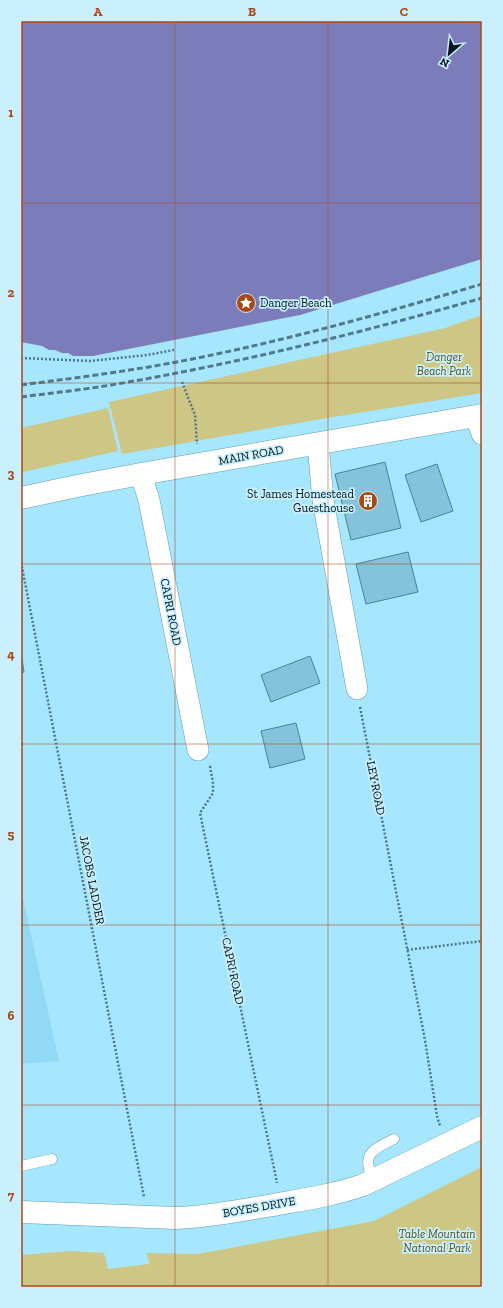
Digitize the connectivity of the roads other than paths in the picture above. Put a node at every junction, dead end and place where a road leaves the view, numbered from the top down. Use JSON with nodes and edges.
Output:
{"nodes":[{"id":1,"x":480,"y":422,"type":"edge"},
{"id":2,"x":318,"y":444,"type":"junction"},
{"id":3,"x":141,"y":474,"type":"junction"},
{"id":4,"x":21,"y":498,"type":"edge"},
{"id":5,"x":357,"y":689,"type":"road end"},
{"id":6,"x":204,"y":757,"type":"road end"},
{"id":7,"x":482,"y":1127,"type":"edge"},
{"id":8,"x":394,"y":1139,"type":"dead end"},
{"id":9,"x":52,"y":1159,"type":"dead end"},
{"id":10,"x":21,"y":1166,"type":"edge"},
{"id":11,"x":373,"y":1181,"type":"junction"},
{"id":12,"x":21,"y":1212,"type":"edge"}],
"edges":[{"from":1,"to":2,"type":"main road","name":"MAIN ROAD"},
{"from":2,"to":3,"type":"main road","name":"MAIN ROAD"},
{"from":2,"to":5,"type":"street"},
{"from":3,"to":4,"type":"main road","name":"MAIN ROAD"},
{"from":3,"to":6,"type":"street","name":"CAPRI ROAD"},
{"from":7,"to":11,"type":"main road","name":"BOYES DRIVE"},
{"from":8,"to":11,"type":"lane"},
{"from":9,"to":10,"type":"lane"},
{"from":11,"to":12,"type":"main road","name":"BOYES DRIVE"}]}
